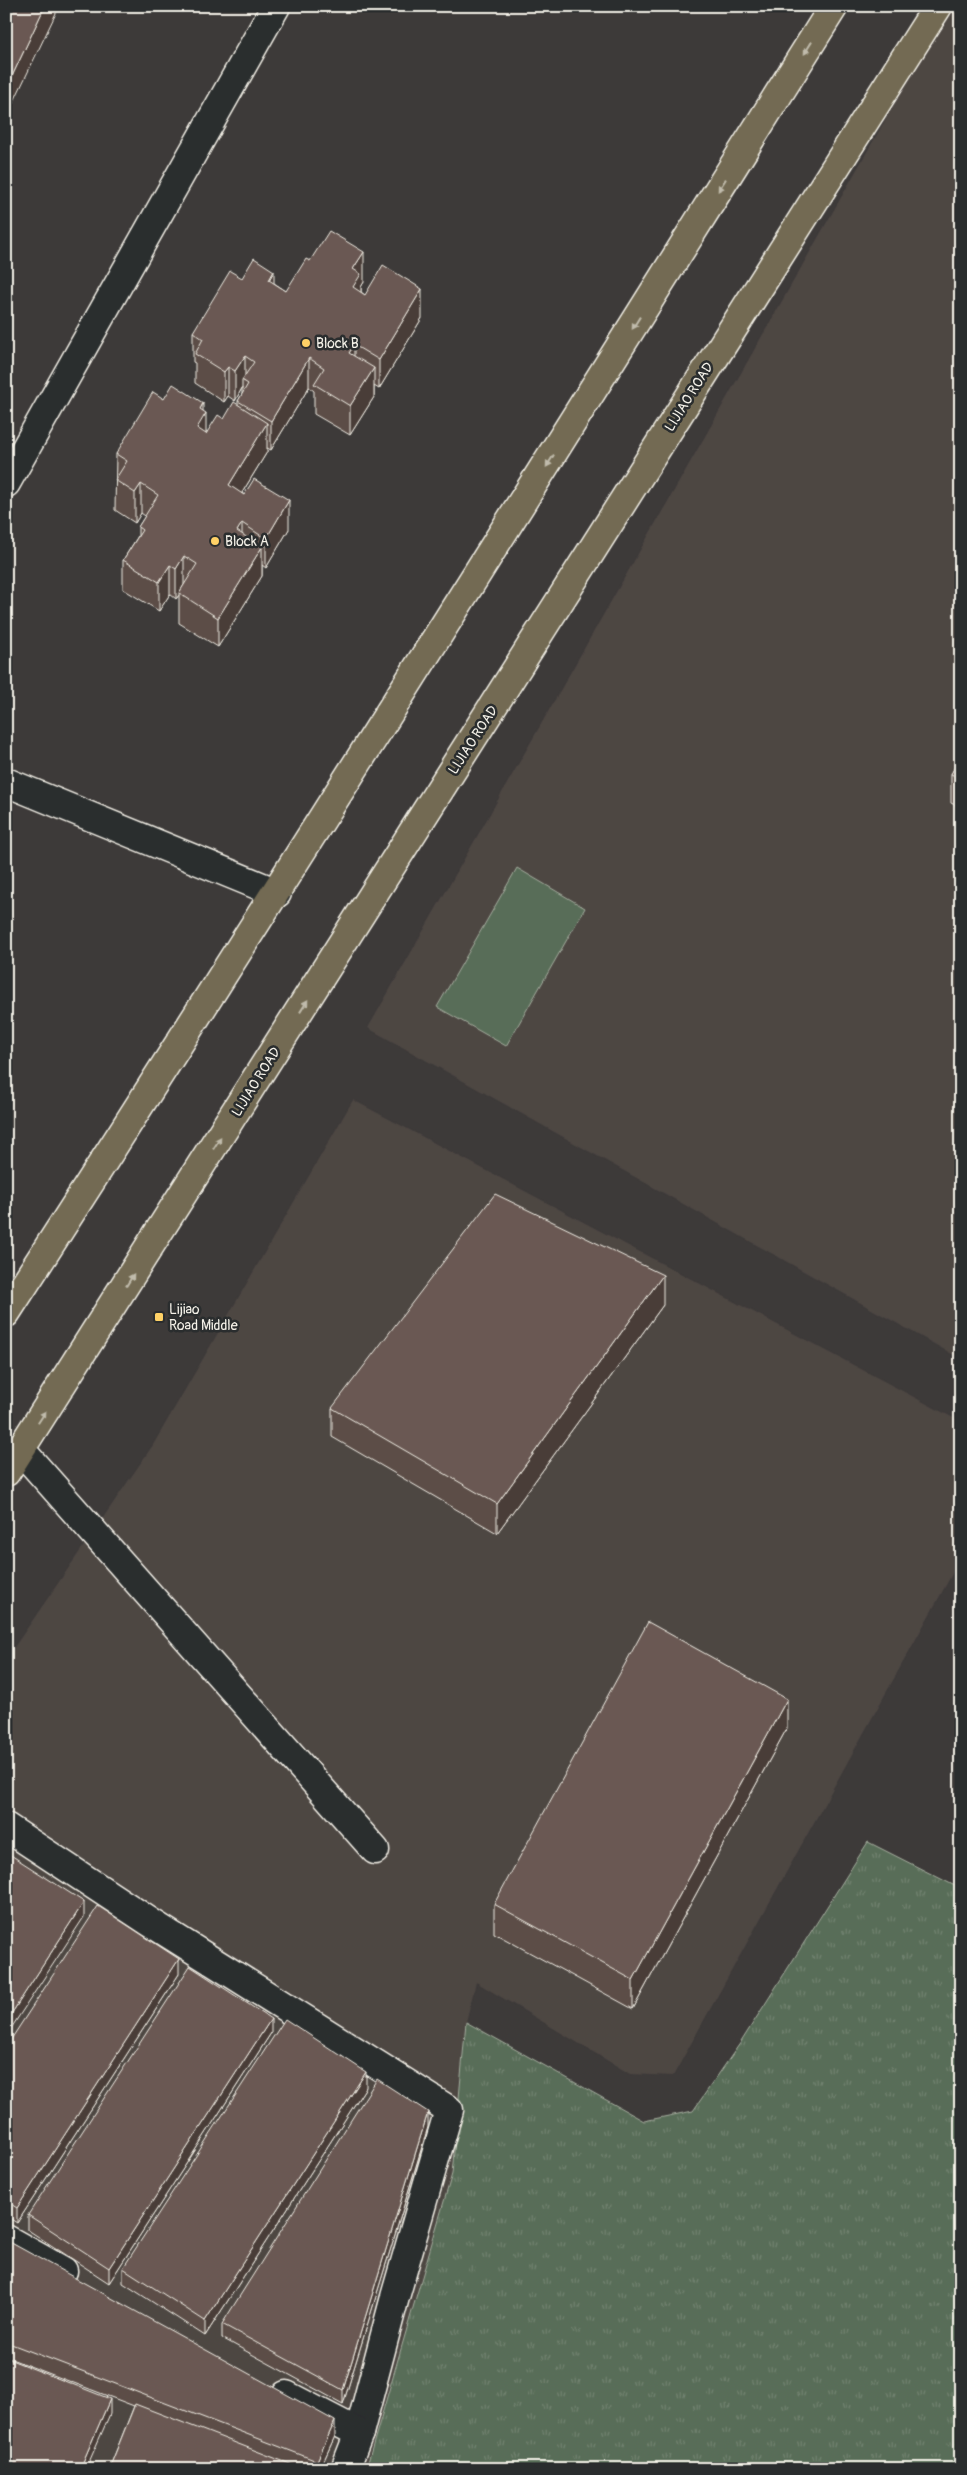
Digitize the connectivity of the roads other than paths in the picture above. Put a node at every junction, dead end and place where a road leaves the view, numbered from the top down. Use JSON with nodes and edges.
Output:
{"nodes":[{"id":1,"x":276,"y":6,"type":"edge"},
{"id":2,"x":834,"y":6,"type":"edge"},
{"id":3,"x":938,"y":6,"type":"edge"},
{"id":4,"x":6,"y":483,"type":"edge"},
{"id":5,"x":6,"y":782,"type":"edge"},
{"id":6,"x":277,"y":893,"type":"junction"},
{"id":7,"x":6,"y":1313,"type":"edge"},
{"id":8,"x":21,"y":1450,"type":"junction"},
{"id":9,"x":6,"y":1472,"type":"edge"},
{"id":10,"x":6,"y":1827,"type":"edge"},
{"id":11,"x":375,"y":1850,"type":"dead end"},
{"id":12,"x":6,"y":2239,"type":"edge"},
{"id":13,"x":86,"y":2285,"type":"edge"},
{"id":14,"x":262,"y":2383,"type":"edge"},
{"id":15,"x":359,"y":2433,"type":"junction"},
{"id":16,"x":345,"y":2469,"type":"edge"}],
"edges":[{"from":1,"to":4,"type":"street"},
{"from":2,"to":6,"type":"main road","one_way":true},
{"from":8,"to":3,"type":"main road","name":"LIJIAO ROAD","one_way":true},
{"from":5,"to":6,"type":"street"},
{"from":6,"to":7,"type":"main road"},
{"from":8,"to":9,"type":"main road","name":"LIJIAO ROAD"},
{"from":8,"to":11,"type":"street"},
{"from":10,"to":15,"type":"street"},
{"from":12,"to":13,"type":"street"},
{"from":14,"to":15,"type":"street"},
{"from":15,"to":16,"type":"street"}]}
